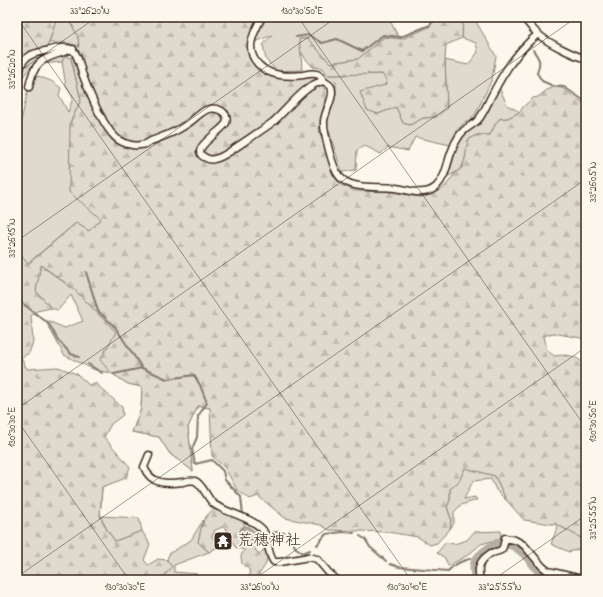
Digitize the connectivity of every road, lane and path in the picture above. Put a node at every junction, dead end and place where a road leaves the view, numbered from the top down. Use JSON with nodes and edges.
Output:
{"nodes":[{"id":1,"x":262,"y":17,"type":"edge"},
{"id":2,"x":523,"y":17,"type":"edge"},
{"id":3,"x":538,"y":34,"type":"junction"},
{"id":4,"x":73,"y":49,"type":"junction"},
{"id":5,"x":586,"y":59,"type":"edge"},
{"id":6,"x":324,"y":82,"type":"junction"},
{"id":7,"x":17,"y":84,"type":"edge"},
{"id":8,"x":29,"y":87,"type":"dead end"},
{"id":9,"x":149,"y":455,"type":"dead end"},
{"id":10,"x":337,"y":580,"type":"edge"},
{"id":11,"x":480,"y":580,"type":"edge"},
{"id":12,"x":586,"y":580,"type":"edge"}],
"edges":[{"from":1,"to":6,"type":"street"},
{"from":2,"to":3,"type":"street"},
{"from":3,"to":5,"type":"street"},
{"from":3,"to":6,"type":"street"},
{"from":4,"to":6,"type":"street"},
{"from":4,"to":7,"type":"street"},
{"from":4,"to":8,"type":"street"},
{"from":9,"to":10,"type":"street"},
{"from":11,"to":12,"type":"street"}]}
